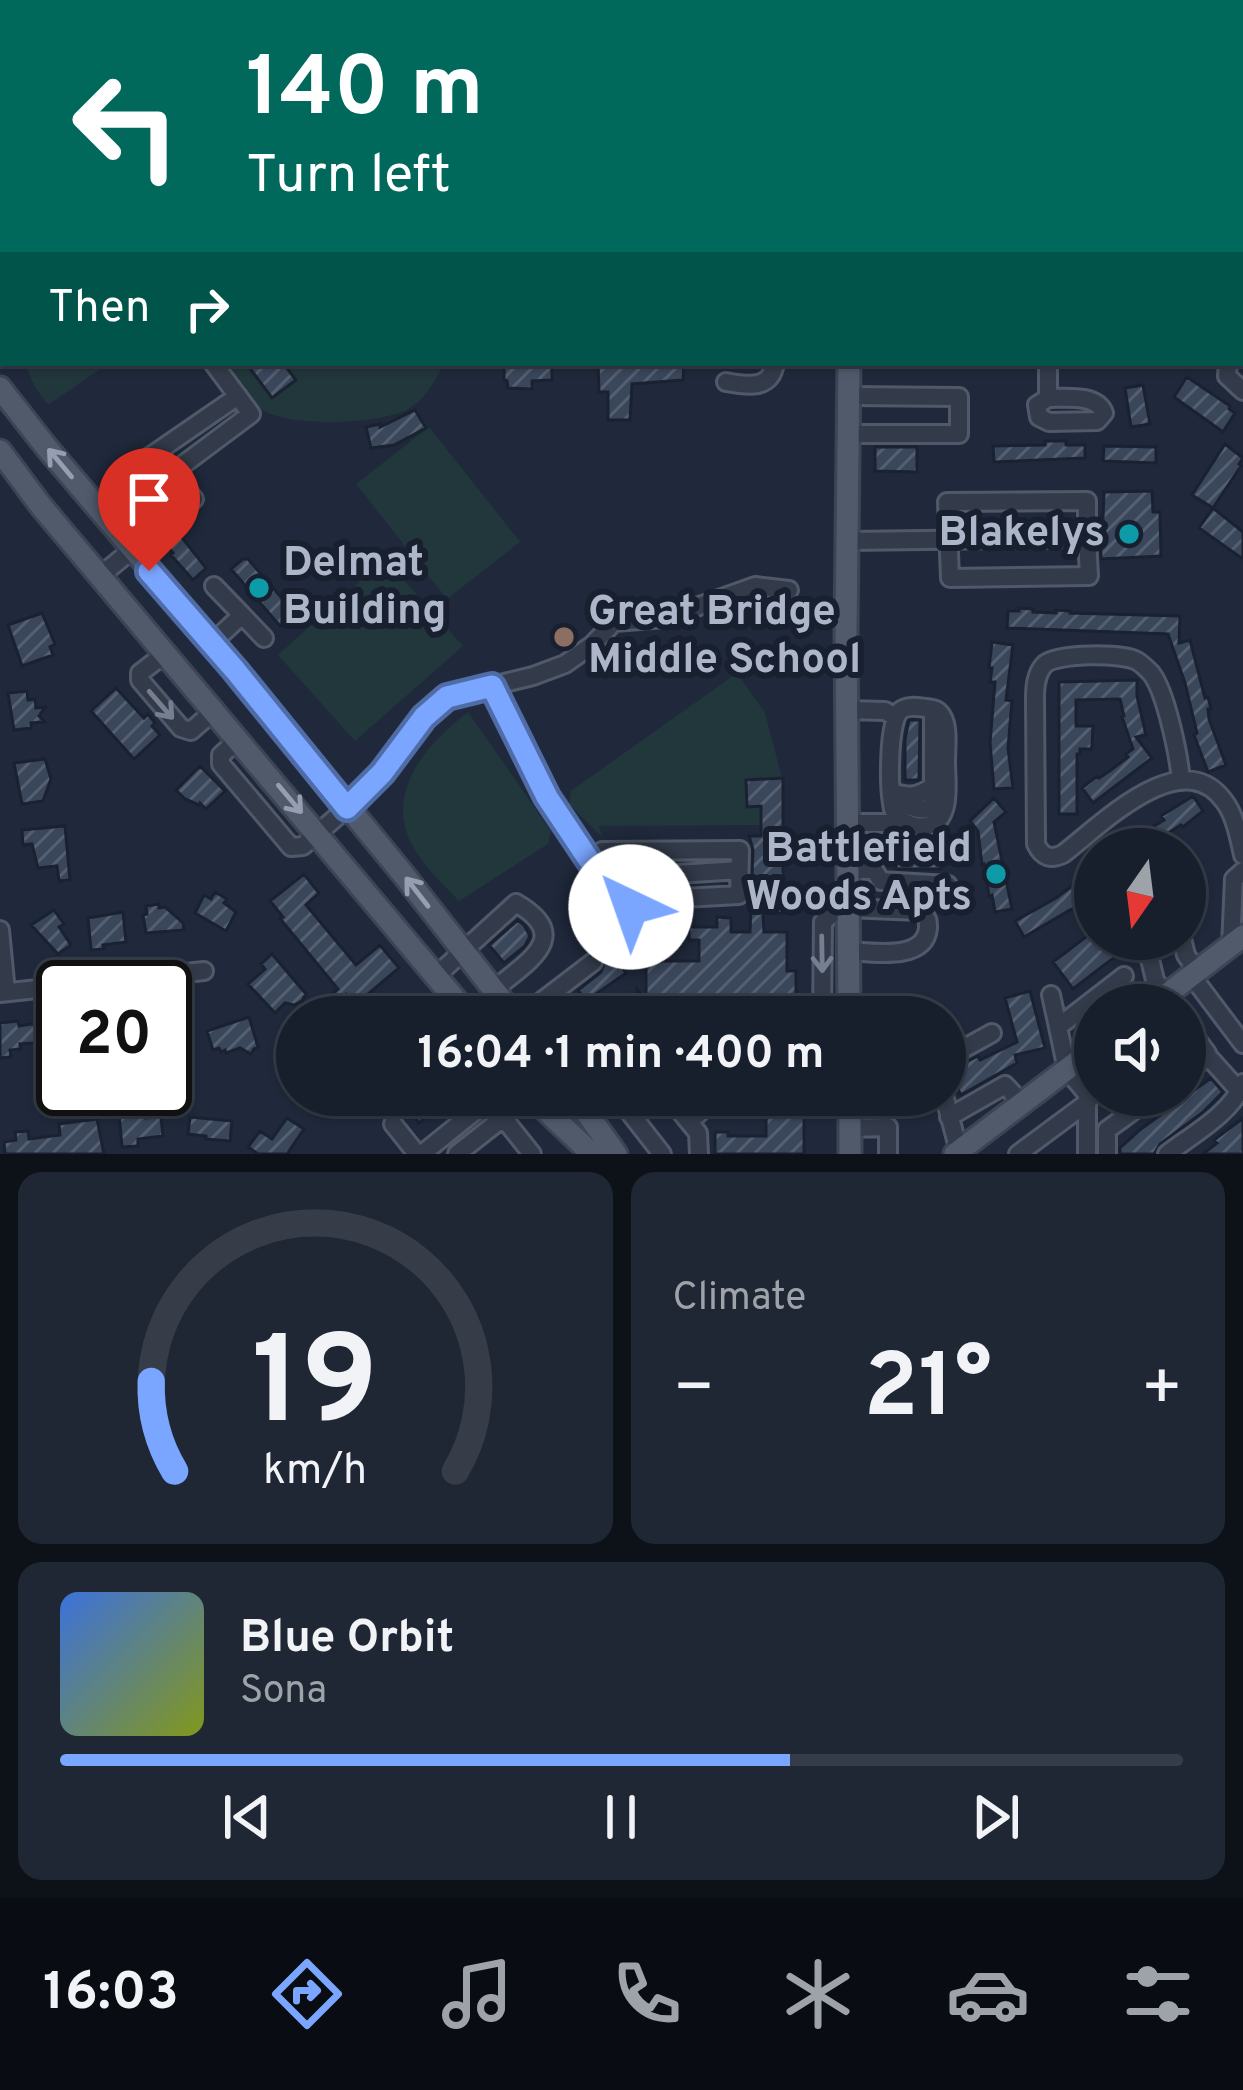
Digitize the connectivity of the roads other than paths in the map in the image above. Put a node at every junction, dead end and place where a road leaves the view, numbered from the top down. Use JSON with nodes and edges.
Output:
{"nodes":[{"id":1,"x":215,"y":366,"type":"edge"},
{"id":2,"x":775,"y":366,"type":"edge"},
{"id":3,"x":849,"y":366,"type":"edge"},
{"id":4,"x":1228,"y":366,"type":"edge"},
{"id":5,"x":1047,"y":369,"type":"edge"},
{"id":6,"x":726,"y":382,"type":"dead end"},
{"id":7,"x":0,"y":388,"type":"edge"},
{"id":8,"x":1243,"y":391,"type":"edge"},
{"id":9,"x":850,"y":396,"type":"junction"},
{"id":10,"x":238,"y":397,"type":"junction"},
{"id":11,"x":1048,"y":398,"type":"dead end"},
{"id":12,"x":849,"y":434,"type":"junction"},
{"id":13,"x":0,"y":451,"type":"edge"},
{"id":14,"x":113,"y":482,"type":"dead end"},
{"id":15,"x":1087,"y":538,"type":"junction"},
{"id":16,"x":949,"y":540,"type":"junction"},
{"id":17,"x":848,"y":541,"type":"junction"},
{"id":18,"x":132,"y":550,"type":"junction"},
{"id":19,"x":100,"y":576,"type":"junction"},
{"id":20,"x":214,"y":586,"type":"dead end"},
{"id":21,"x":789,"y":590,"type":"dead end"},
{"id":22,"x":242,"y":615,"type":"junction"},
{"id":23,"x":264,"y":638,"type":"dead end"},
{"id":24,"x":212,"y":643,"type":"junction"},
{"id":25,"x":166,"y":653,"type":"junction"},
{"id":26,"x":492,"y":686,"type":"junction"},
{"id":27,"x":215,"y":710,"type":"junction"},
{"id":28,"x":846,"y":710,"type":"junction"},
{"id":29,"x":933,"y":710,"type":"junction"},
{"id":30,"x":895,"y":717,"type":"junction"},
{"id":31,"x":1181,"y":781,"type":"junction"},
{"id":32,"x":891,"y":792,"type":"junction"},
{"id":33,"x":347,"y":808,"type":"junction"},
{"id":34,"x":900,"y":819,"type":"junction"},
{"id":35,"x":846,"y":823,"type":"junction"},
{"id":36,"x":318,"y":832,"type":"junction"},
{"id":37,"x":1243,"y":855,"type":"edge"},
{"id":38,"x":589,"y":859,"type":"junction"},
{"id":39,"x":739,"y":870,"type":"junction"},
{"id":40,"x":846,"y":870,"type":"junction"},
{"id":41,"x":1243,"y":871,"type":"edge"},
{"id":42,"x":602,"y":879,"type":"junction"},
{"id":43,"x":948,"y":885,"type":"dead end"},
{"id":44,"x":846,"y":905,"type":"junction"},
{"id":45,"x":631,"y":907,"type":"junction"},
{"id":46,"x":0,"y":930,"type":"edge"},
{"id":47,"x":670,"y":940,"type":"dead end"},
{"id":48,"x":1237,"y":941,"type":"edge"},
{"id":49,"x":462,"y":950,"type":"junction"},
{"id":50,"x":848,"y":951,"type":"junction"},
{"id":51,"x":1188,"y":960,"type":"edge"},
{"id":52,"x":593,"y":962,"type":"dead end"},
{"id":53,"x":204,"y":971,"type":"dead end"},
{"id":54,"x":1194,"y":973,"type":"junction"},
{"id":55,"x":436,"y":976,"type":"junction"},
{"id":56,"x":1124,"y":976,"type":"dead end"},
{"id":57,"x":1180,"y":984,"type":"edge"},
{"id":58,"x":494,"y":990,"type":"junction"},
{"id":59,"x":3,"y":992,"type":"edge"},
{"id":60,"x":1051,"y":994,"type":"dead end"},
{"id":61,"x":453,"y":996,"type":"edge"},
{"id":62,"x":499,"y":996,"type":"edge"},
{"id":63,"x":547,"y":996,"type":"edge"},
{"id":64,"x":822,"y":996,"type":"edge"},
{"id":65,"x":849,"y":996,"type":"edge"},
{"id":66,"x":1058,"y":1027,"type":"junction"},
{"id":67,"x":992,"y":1033,"type":"dead end"},
{"id":68,"x":1243,"y":1044,"type":"edge"},
{"id":69,"x":966,"y":1047,"type":"edge"},
{"id":70,"x":1207,"y":1055,"type":"edge"},
{"id":71,"x":1074,"y":1064,"type":"edge"},
{"id":72,"x":1067,"y":1070,"type":"junction"},
{"id":73,"x":1074,"y":1078,"type":"edge"},
{"id":74,"x":1241,"y":1088,"type":"edge"},
{"id":75,"x":1022,"y":1103,"type":"junction"},
{"id":76,"x":1074,"y":1112,"type":"edge"},
{"id":77,"x":467,"y":1116,"type":"edge"},
{"id":78,"x":549,"y":1116,"type":"edge"},
{"id":79,"x":553,"y":1116,"type":"edge"},
{"id":80,"x":589,"y":1116,"type":"edge"},
{"id":81,"x":632,"y":1116,"type":"edge"},
{"id":82,"x":684,"y":1116,"type":"edge"},
{"id":83,"x":696,"y":1116,"type":"edge"},
{"id":84,"x":849,"y":1116,"type":"edge"},
{"id":85,"x":1088,"y":1116,"type":"edge"},
{"id":86,"x":1127,"y":1116,"type":"edge"},
{"id":87,"x":949,"y":1117,"type":"joint"},
{"id":88,"x":503,"y":1118,"type":"joint"},
{"id":89,"x":689,"y":1122,"type":"junction"},
{"id":90,"x":393,"y":1124,"type":"dead end"},
{"id":91,"x":850,"y":1127,"type":"junction"},
{"id":92,"x":480,"y":1147,"type":"edge"},
{"id":93,"x":957,"y":1152,"type":"edge"},
{"id":94,"x":420,"y":1154,"type":"edge"},
{"id":95,"x":457,"y":1154,"type":"edge"},
{"id":96,"x":532,"y":1154,"type":"edge"},
{"id":97,"x":580,"y":1154,"type":"edge"},
{"id":98,"x":592,"y":1154,"type":"edge"},
{"id":99,"x":616,"y":1154,"type":"edge"},
{"id":100,"x":662,"y":1154,"type":"edge"},
{"id":101,"x":698,"y":1154,"type":"edge"},
{"id":102,"x":850,"y":1154,"type":"edge"},
{"id":103,"x":888,"y":1154,"type":"edge"},
{"id":104,"x":1018,"y":1154,"type":"edge"},
{"id":105,"x":1087,"y":1154,"type":"edge"},
{"id":106,"x":1107,"y":1154,"type":"edge"},
{"id":107,"x":1167,"y":1154,"type":"edge"}],
"edges":[{"from":1,"to":10,"type":"street"},
{"from":2,"to":6,"type":"street"},
{"from":3,"to":9,"type":"main road"},
{"from":4,"to":8,"type":"street"},
{"from":5,"to":11,"type":"street"},
{"from":18,"to":7,"type":"main road","one_way":true},
{"from":9,"to":12,"type":"main road"},
{"from":9,"to":12,"type":"street"},
{"from":10,"to":14,"type":"street"},
{"from":10,"to":18,"type":"street"},
{"from":12,"to":17,"type":"main road"},
{"from":13,"to":19,"type":"main road"},
{"from":15,"to":16,"type":"street"},
{"from":15,"to":16,"type":"street"},
{"from":15,"to":16,"type":"street"},
{"from":16,"to":17,"type":"street"},
{"from":17,"to":28,"type":"main road"},
{"from":18,"to":19,"type":"street"},
{"from":18,"to":24,"type":"main road"},
{"from":19,"to":25,"type":"main road"},
{"from":20,"to":22,"type":"street"},
{"from":21,"to":26,"type":"street"},
{"from":22,"to":23,"type":"street"},
{"from":22,"to":24,"type":"street"},
{"from":24,"to":33,"type":"main road"},
{"from":25,"to":27,"type":"main road"},
{"from":25,"to":27,"type":"street","one_way":true},
{"from":26,"to":33,"type":"street"},
{"from":26,"to":38,"type":"street"},
{"from":27,"to":36,"type":"main road"},
{"from":28,"to":30,"type":"street"},
{"from":28,"to":35,"type":"main road"},
{"from":29,"to":30,"type":"street"},
{"from":29,"to":32,"type":"street"},
{"from":29,"to":34,"type":"street"},
{"from":30,"to":32,"type":"street"},
{"from":31,"to":31,"type":"street"},
{"from":31,"to":37,"type":"street"},
{"from":32,"to":34,"type":"street"},
{"from":33,"to":36,"type":"street"},
{"from":49,"to":33,"type":"main road","one_way":true},
{"from":34,"to":35,"type":"street"},
{"from":35,"to":40,"type":"main road"},
{"from":36,"to":55,"type":"main road"},
{"from":38,"to":39,"type":"street"},
{"from":38,"to":42,"type":"street"},
{"from":39,"to":42,"type":"street"},
{"from":39,"to":45,"type":"street"},
{"from":40,"to":43,"type":"street"},
{"from":40,"to":44,"type":"main road"},
{"from":41,"to":48,"type":"street"},
{"from":42,"to":45,"type":"street"},
{"from":44,"to":50,"type":"main road"},
{"from":44,"to":50,"type":"street"},
{"from":44,"to":64,"type":"street","one_way":true},
{"from":45,"to":47,"type":"street"},
{"from":46,"to":59,"type":"street"},
{"from":48,"to":54,"type":"main road"},
{"from":49,"to":55,"type":"street"},
{"from":49,"to":58,"type":"main road"},
{"from":49,"to":58,"type":"street"},
{"from":50,"to":65,"type":"main road"},
{"from":51,"to":54,"type":"street"},
{"from":52,"to":63,"type":"street"},
{"from":53,"to":59,"type":"street"},
{"from":54,"to":57,"type":"main road"},
{"from":54,"to":68,"type":"street"},
{"from":55,"to":61,"type":"main road"},
{"from":56,"to":66,"type":"street"},
{"from":58,"to":62,"type":"main road"},
{"from":60,"to":66,"type":"street"},
{"from":66,"to":72,"type":"street"},
{"from":67,"to":69,"type":"street"},
{"from":70,"to":74,"type":"street"},
{"from":71,"to":72,"type":"main road"},
{"from":72,"to":73,"type":"street"},
{"from":72,"to":75,"type":"main road"},
{"from":74,"to":107,"type":"street"},
{"from":75,"to":87,"type":"street"},
{"from":75,"to":93,"type":"main road"},
{"from":76,"to":104,"type":"street"},
{"from":77,"to":94,"type":"street"},
{"from":78,"to":97,"type":"main road"},
{"from":79,"to":98,"type":"main road"},
{"from":80,"to":99,"type":"main road"},
{"from":81,"to":100,"type":"street"},
{"from":82,"to":89,"type":"street"},
{"from":83,"to":89,"type":"street"},
{"from":84,"to":91,"type":"main road"},
{"from":85,"to":105,"type":"street"},
{"from":86,"to":106,"type":"street"},
{"from":87,"to":93,"type":"street"},
{"from":88,"to":92,"type":"street"},
{"from":88,"to":96,"type":"street"},
{"from":89,"to":101,"type":"street"},
{"from":90,"to":94,"type":"street"},
{"from":91,"to":102,"type":"main road"},
{"from":91,"to":103,"type":"street"},
{"from":92,"to":95,"type":"street"}]}
